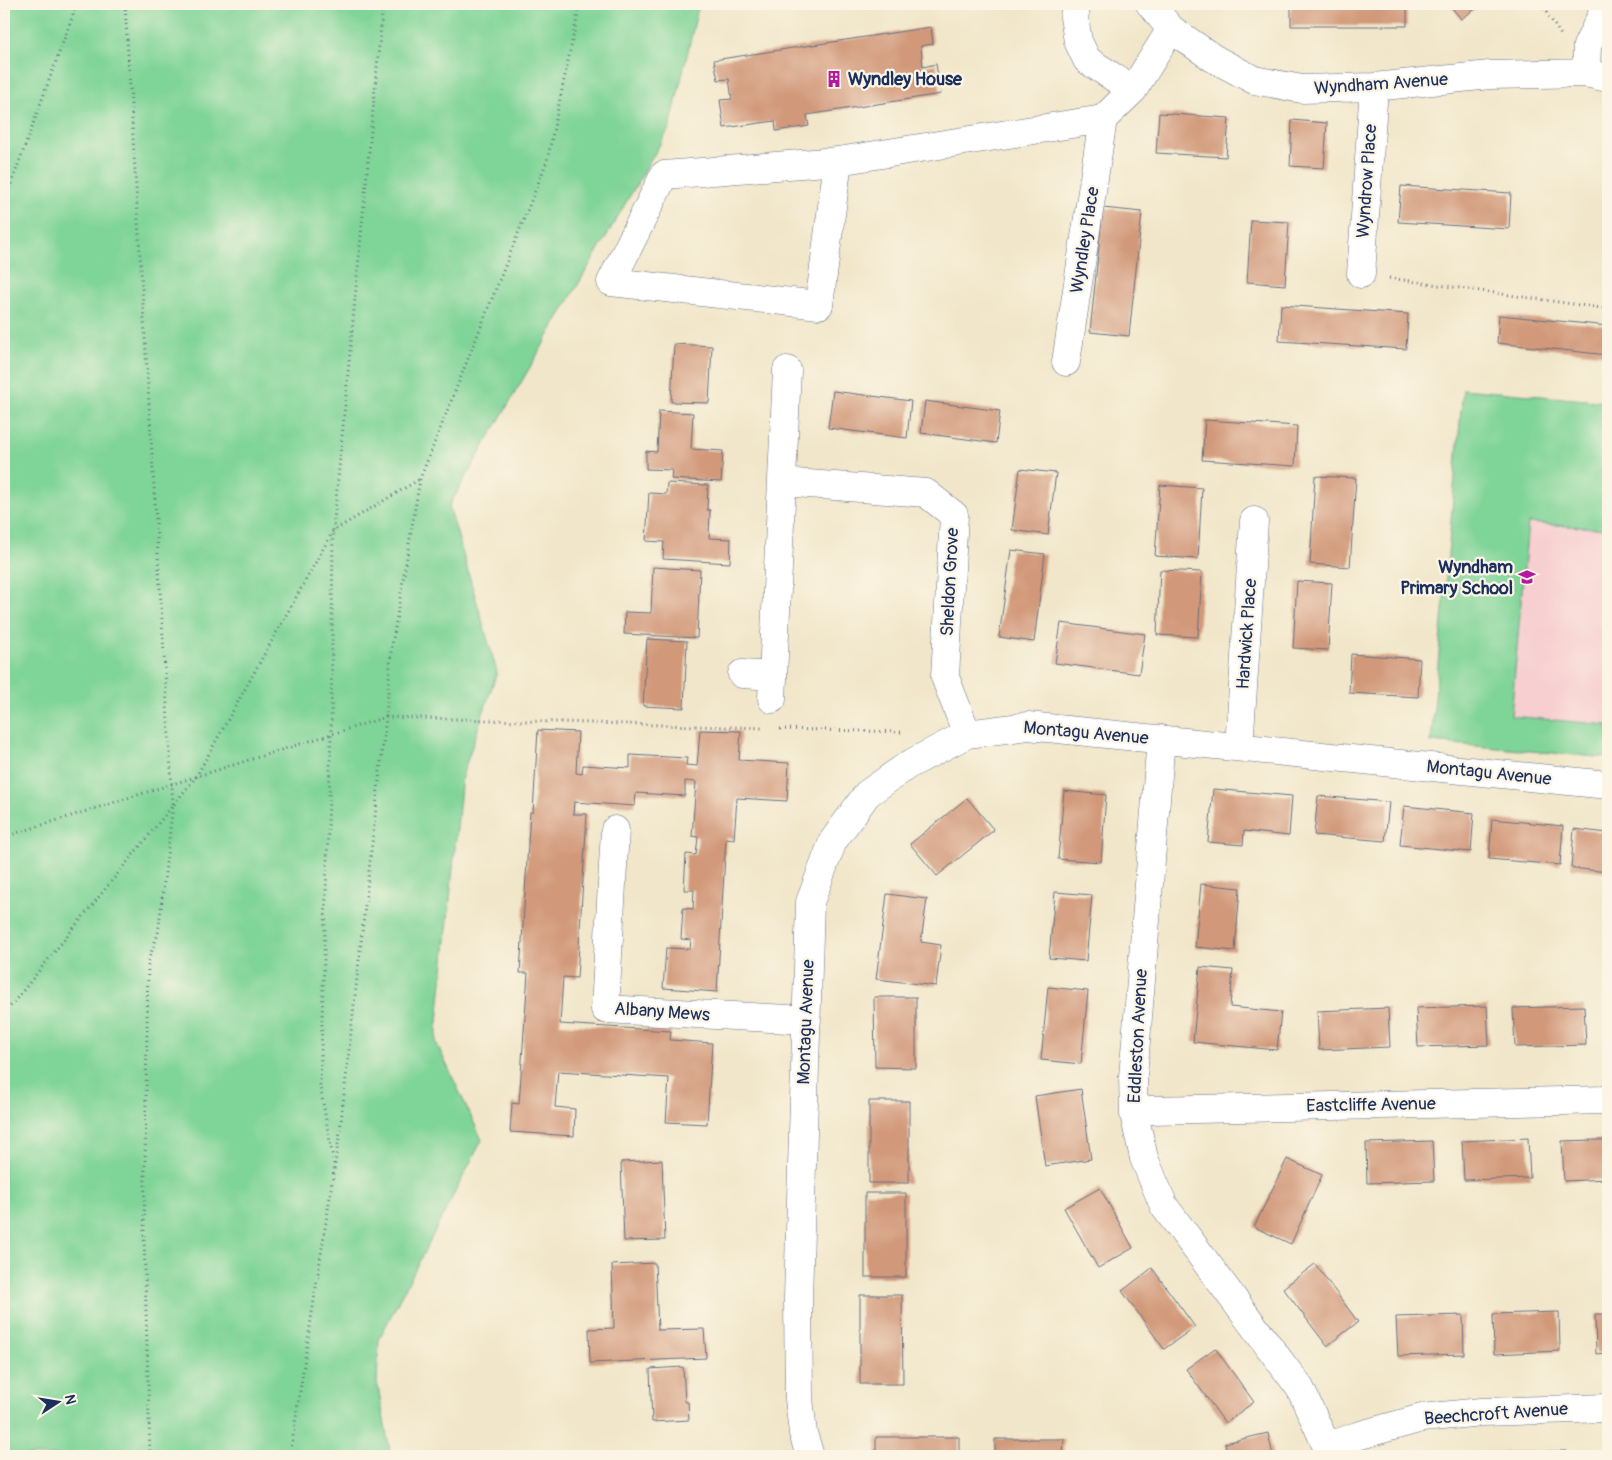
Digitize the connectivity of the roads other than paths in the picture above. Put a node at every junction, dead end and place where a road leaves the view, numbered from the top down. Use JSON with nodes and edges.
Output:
{"nodes":[{"id":1,"x":1077,"y":4,"type":"edge"},
{"id":2,"x":1150,"y":4,"type":"edge"},
{"id":3,"x":1607,"y":4,"type":"edge"},
{"id":4,"x":1171,"y":29,"type":"junction"},
{"id":5,"x":1597,"y":76,"type":"edge"},
{"id":6,"x":1374,"y":87,"type":"junction"},
{"id":7,"x":1133,"y":90,"type":"junction"},
{"id":8,"x":1103,"y":119,"type":"junction"},
{"id":9,"x":838,"y":161,"type":"junction"},
{"id":10,"x":1360,"y":274,"type":"road end"},
{"id":11,"x":1066,"y":362,"type":"dead end"},
{"id":12,"x":787,"y":370,"type":"dead end"},
{"id":13,"x":782,"y":482,"type":"junction"},
{"id":14,"x":1254,"y":521,"type":"dead end"},
{"id":15,"x":742,"y":674,"type":"dead end"},
{"id":16,"x":967,"y":734,"type":"junction"},
{"id":17,"x":1161,"y":739,"type":"junction"},
{"id":18,"x":1239,"y":747,"type":"junction"},
{"id":19,"x":1608,"y":785,"type":"edge"},
{"id":20,"x":615,"y":830,"type":"dead end"},
{"id":21,"x":807,"y":1020,"type":"junction"},
{"id":22,"x":1608,"y":1100,"type":"edge"},
{"id":23,"x":1134,"y":1114,"type":"junction"},
{"id":24,"x":1608,"y":1408,"type":"edge"},
{"id":25,"x":1328,"y":1452,"type":"edge"},
{"id":26,"x":810,"y":1456,"type":"edge"}],
"edges":[{"from":1,"to":7,"type":"street"},
{"from":2,"to":4,"type":"street","name":"Wyndham Avenue"},
{"from":3,"to":5,"type":"street"},
{"from":4,"to":6,"type":"street","name":"Wyndham Avenue"},
{"from":4,"to":7,"type":"street"},
{"from":5,"to":6,"type":"street","name":"Wyndham Avenue"},
{"from":6,"to":10,"type":"street","name":"Wyndrow Place"},
{"from":7,"to":8,"type":"street"},
{"from":8,"to":9,"type":"street"},
{"from":8,"to":11,"type":"street","name":"Wyndley Place"},
{"from":9,"to":9,"type":"street"},
{"from":12,"to":13,"type":"street"},
{"from":13,"to":15,"type":"street"},
{"from":13,"to":16,"type":"street","name":"Sheldon Grove"},
{"from":14,"to":18,"type":"street","name":"Hardwick Place"},
{"from":16,"to":17,"type":"street","name":"Montagu Avenue"},
{"from":16,"to":21,"type":"street","name":"Montagu Avenue"},
{"from":17,"to":18,"type":"street","name":"Montagu Avenue"},
{"from":17,"to":23,"type":"street","name":"Eddleston Avenue"},
{"from":18,"to":19,"type":"street","name":"Montagu Avenue"},
{"from":20,"to":21,"type":"street","name":"Albany Mews"},
{"from":21,"to":26,"type":"street","name":"Montagu Avenue"},
{"from":22,"to":23,"type":"street","name":"Eastcliffe Avenue"},
{"from":23,"to":25,"type":"street","name":"Eddleston Avenue"},
{"from":24,"to":25,"type":"street","name":"Beechcroft Avenue"}]}
